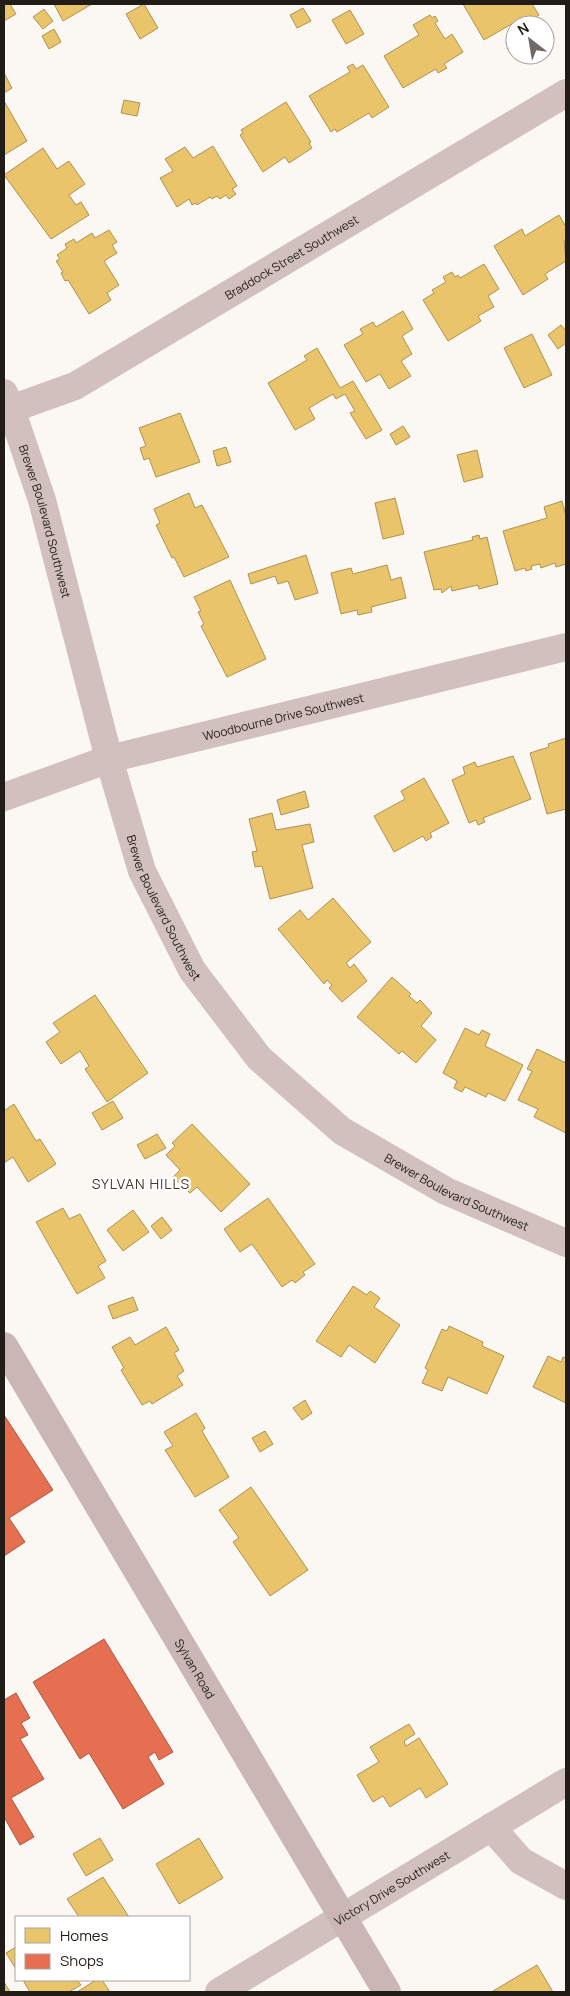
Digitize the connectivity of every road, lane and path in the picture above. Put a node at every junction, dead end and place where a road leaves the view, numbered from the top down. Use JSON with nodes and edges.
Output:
{"nodes":[{"id":1,"x":566,"y":93,"type":"edge"},
{"id":2,"x":8,"y":401,"type":"edge"},
{"id":3,"x":566,"y":647,"type":"edge"},
{"id":4,"x":109,"y":759,"type":"junction"},
{"id":5,"x":4,"y":797,"type":"edge"},
{"id":6,"x":566,"y":1243,"type":"edge"},
{"id":7,"x":4,"y":1346,"type":"edge"},
{"id":8,"x":566,"y":1782,"type":"edge"},
{"id":9,"x":491,"y":1827,"type":"junction"},
{"id":10,"x":566,"y":1886,"type":"edge"},
{"id":11,"x":342,"y":1918,"type":"junction"},
{"id":12,"x":219,"y":1992,"type":"edge"},
{"id":13,"x":387,"y":1992,"type":"edge"}],
"edges":[{"from":1,"to":2,"type":"street","name":"Braddock Street Southwest"},
{"from":2,"to":4,"type":"street","name":"Brewer Boulevard Southwest"},
{"from":3,"to":4,"type":"street","name":"Woodbourne Drive Southwest"},
{"from":4,"to":5,"type":"street","name":"Woodbourne Drive Southwest"},
{"from":4,"to":6,"type":"street","name":"Brewer Boulevard Southwest"},
{"from":7,"to":11,"type":"main road","name":"Sylvan Road"},
{"from":8,"to":9,"type":"street","name":"Victory Drive Southwest"},
{"from":9,"to":10,"type":"street"},
{"from":9,"to":11,"type":"street","name":"Victory Drive Southwest"},
{"from":11,"to":12,"type":"street","name":"Victory Drive Southwest"},
{"from":11,"to":13,"type":"main road","name":"Sylvan Road"}]}
